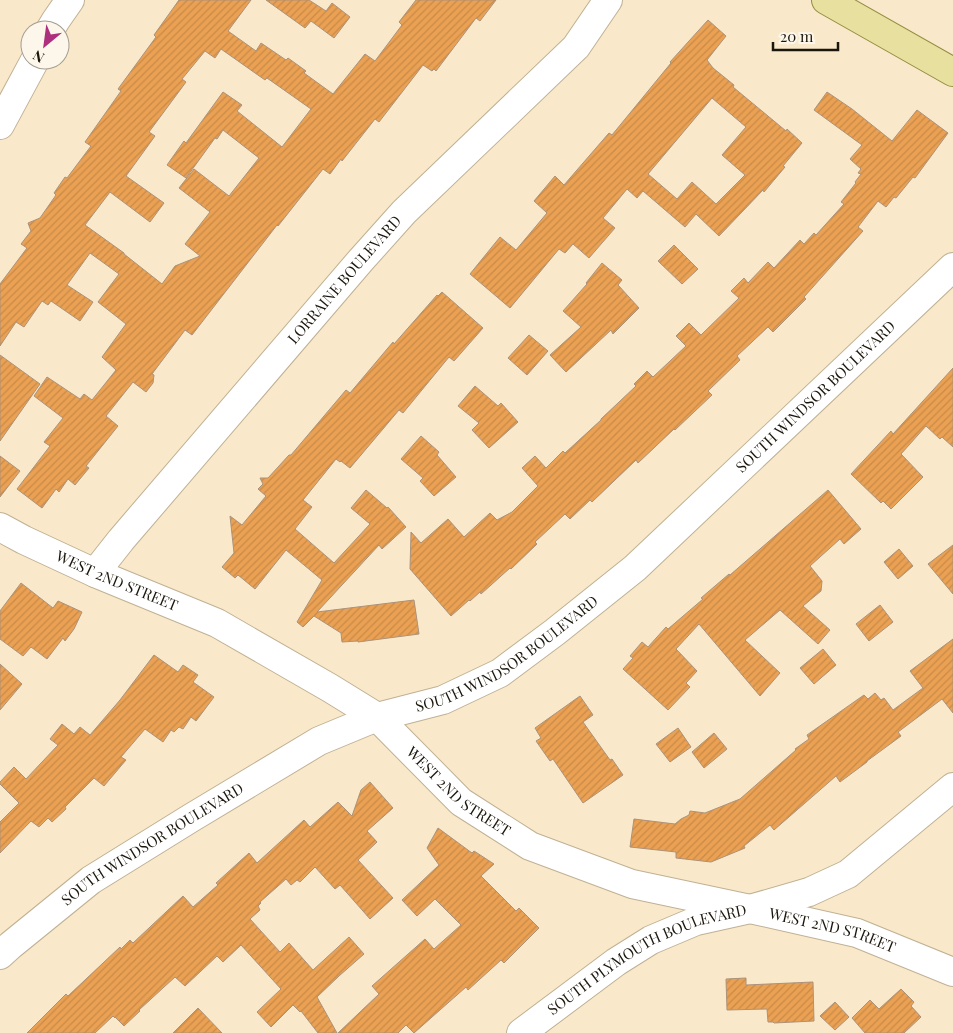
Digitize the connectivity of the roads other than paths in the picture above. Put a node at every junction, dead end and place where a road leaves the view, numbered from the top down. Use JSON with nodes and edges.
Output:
{"nodes":[{"id":1,"x":70,"y":0,"type":"edge"},
{"id":2,"x":608,"y":0,"type":"edge"},
{"id":3,"x":826,"y":0,"type":"edge"},
{"id":4,"x":56,"y":20,"type":"edge"},
{"id":5,"x":29,"y":70,"type":"edge"},
{"id":6,"x":953,"y":72,"type":"edge"},
{"id":7,"x":0,"y":125,"type":"edge"},
{"id":8,"x":953,"y":267,"type":"edge"},
{"id":9,"x":0,"y":527,"type":"edge"},
{"id":10,"x":95,"y":573,"type":"junction"},
{"id":11,"x":377,"y":717,"type":"junction"},
{"id":12,"x":953,"y":787,"type":"edge"},
{"id":13,"x":750,"y":908,"type":"junction"},
{"id":14,"x":0,"y":955,"type":"edge"},
{"id":15,"x":953,"y":972,"type":"edge"},
{"id":16,"x":521,"y":1033,"type":"edge"}],
"edges":[{"from":1,"to":4,"type":"street"},
{"from":2,"to":10,"type":"street","name":"LORRAINE BOULEVARD"},
{"from":3,"to":6,"type":"main road"},
{"from":5,"to":7,"type":"street"},
{"from":8,"to":11,"type":"street","name":"SOUTH WINDSOR BOULEVARD"},
{"from":9,"to":10,"type":"street","name":"WEST 2ND STREET"},
{"from":10,"to":11,"type":"street","name":"WEST 2ND STREET"},
{"from":11,"to":13,"type":"street","name":"WEST 2ND STREET"},
{"from":11,"to":14,"type":"street","name":"SOUTH WINDSOR BOULEVARD"},
{"from":12,"to":13,"type":"street","name":"SOUTH PLYMOUTH BOULEVARD"},
{"from":13,"to":15,"type":"street","name":"WEST 2ND STREET"},
{"from":13,"to":16,"type":"street","name":"SOUTH PLYMOUTH BOULEVARD"}]}
